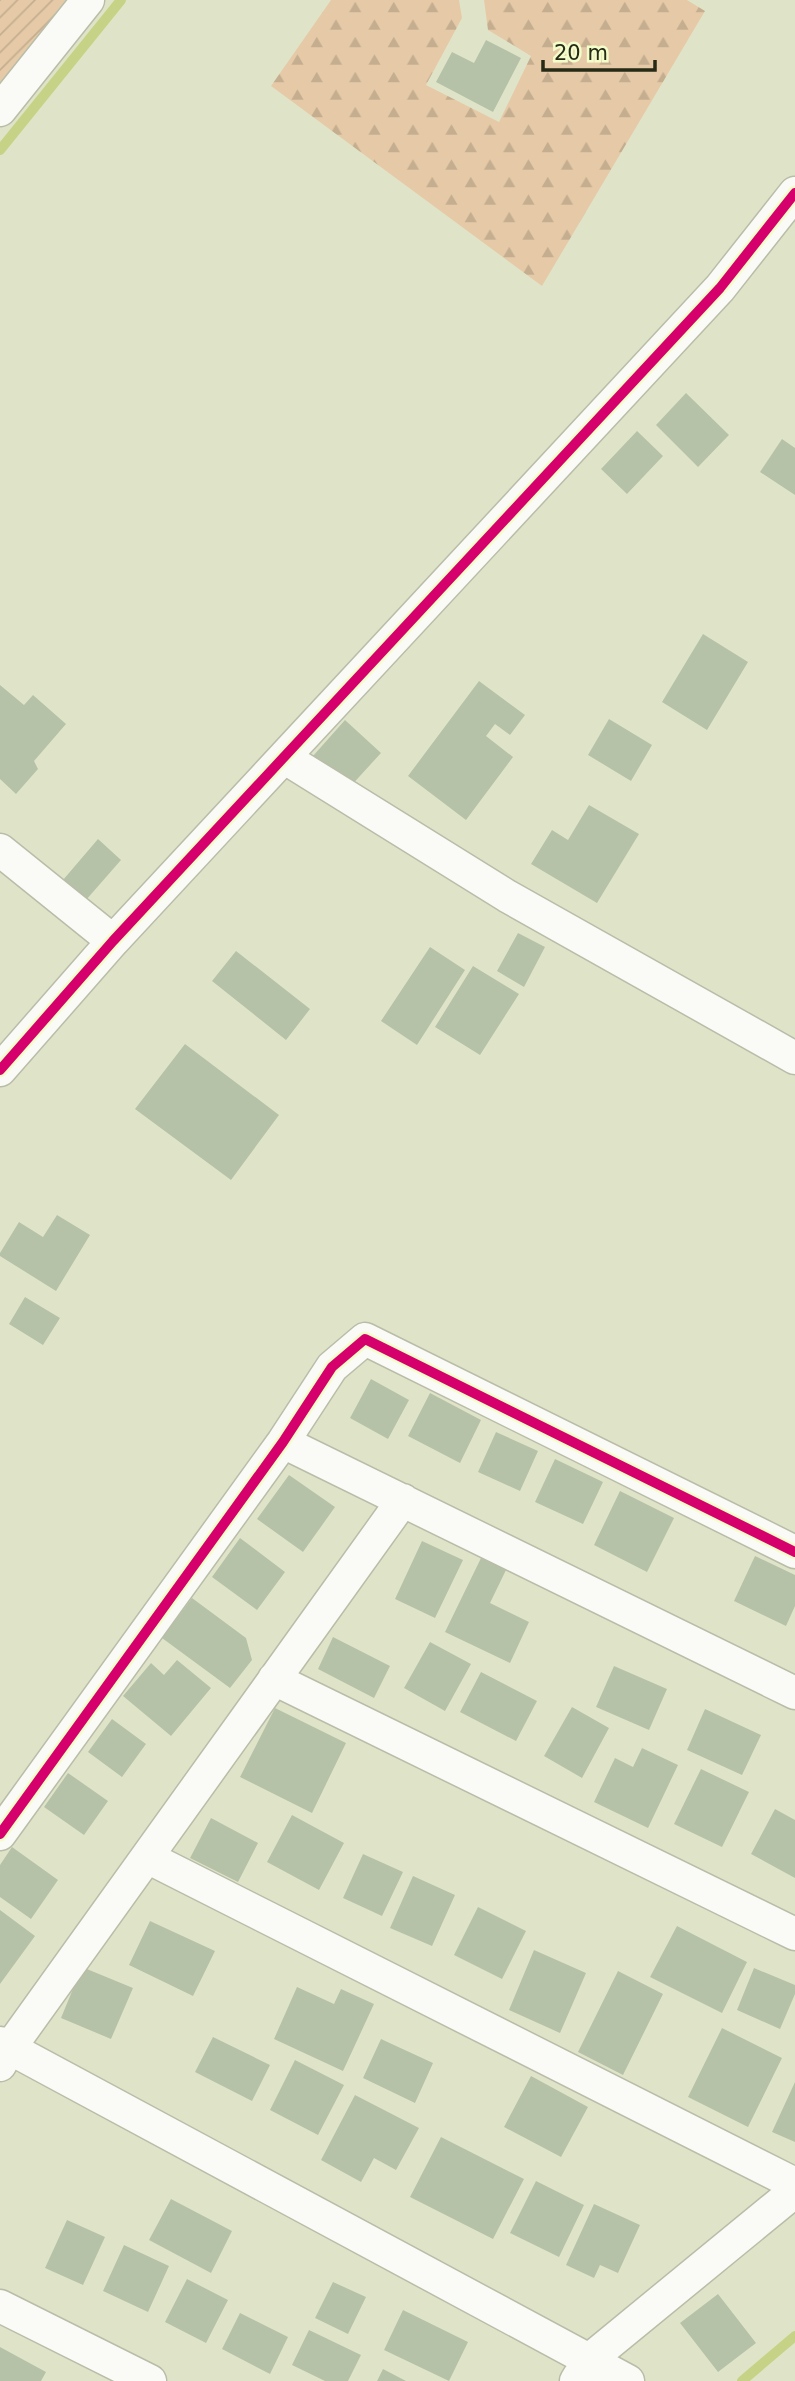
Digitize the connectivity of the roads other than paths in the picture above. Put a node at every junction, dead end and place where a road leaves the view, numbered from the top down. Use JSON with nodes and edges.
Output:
{"nodes":[{"id":1,"x":88,"y":0,"type":"edge"},
{"id":2,"x":0,"y":110,"type":"edge"},
{"id":3,"x":795,"y":193,"type":"edge"},
{"id":4,"x":285,"y":758,"type":"junction"},
{"id":5,"x":0,"y":850,"type":"edge"},
{"id":6,"x":113,"y":941,"type":"junction"},
{"id":7,"x":795,"y":1058,"type":"edge"},
{"id":8,"x":0,"y":1069,"type":"edge"},
{"id":9,"x":283,"y":1442,"type":"junction"},
{"id":10,"x":402,"y":1500,"type":"junction"},
{"id":11,"x":795,"y":1552,"type":"edge"},
{"id":12,"x":274,"y":1679,"type":"junction"},
{"id":13,"x":795,"y":1693,"type":"edge"},
{"id":14,"x":0,"y":1834,"type":"edge"},
{"id":15,"x":147,"y":1857,"type":"junction"},
{"id":16,"x":795,"y":1934,"type":"edge"},
{"id":17,"x":3,"y":2052,"type":"edge"},
{"id":18,"x":795,"y":2183,"type":"edge"},
{"id":19,"x":795,"y":2190,"type":"edge"},
{"id":20,"x":0,"y":2306,"type":"edge"},
{"id":21,"x":583,"y":2370,"type":"edge"},
{"id":22,"x":150,"y":2381,"type":"edge"},
{"id":23,"x":628,"y":2381,"type":"edge"}],
"edges":[{"from":1,"to":2,"type":"street"},
{"from":3,"to":4,"type":"street"},
{"from":4,"to":6,"type":"street"},
{"from":4,"to":7,"type":"street"},
{"from":5,"to":6,"type":"street"},
{"from":6,"to":8,"type":"street"},
{"from":9,"to":10,"type":"street"},
{"from":9,"to":11,"type":"street"},
{"from":9,"to":14,"type":"street"},
{"from":10,"to":12,"type":"street"},
{"from":10,"to":13,"type":"street"},
{"from":12,"to":15,"type":"street"},
{"from":12,"to":16,"type":"street"},
{"from":15,"to":17,"type":"street"},
{"from":15,"to":18,"type":"street"},
{"from":17,"to":21,"type":"street"},
{"from":19,"to":21,"type":"street"},
{"from":20,"to":22,"type":"street"},
{"from":21,"to":23,"type":"street"}]}
